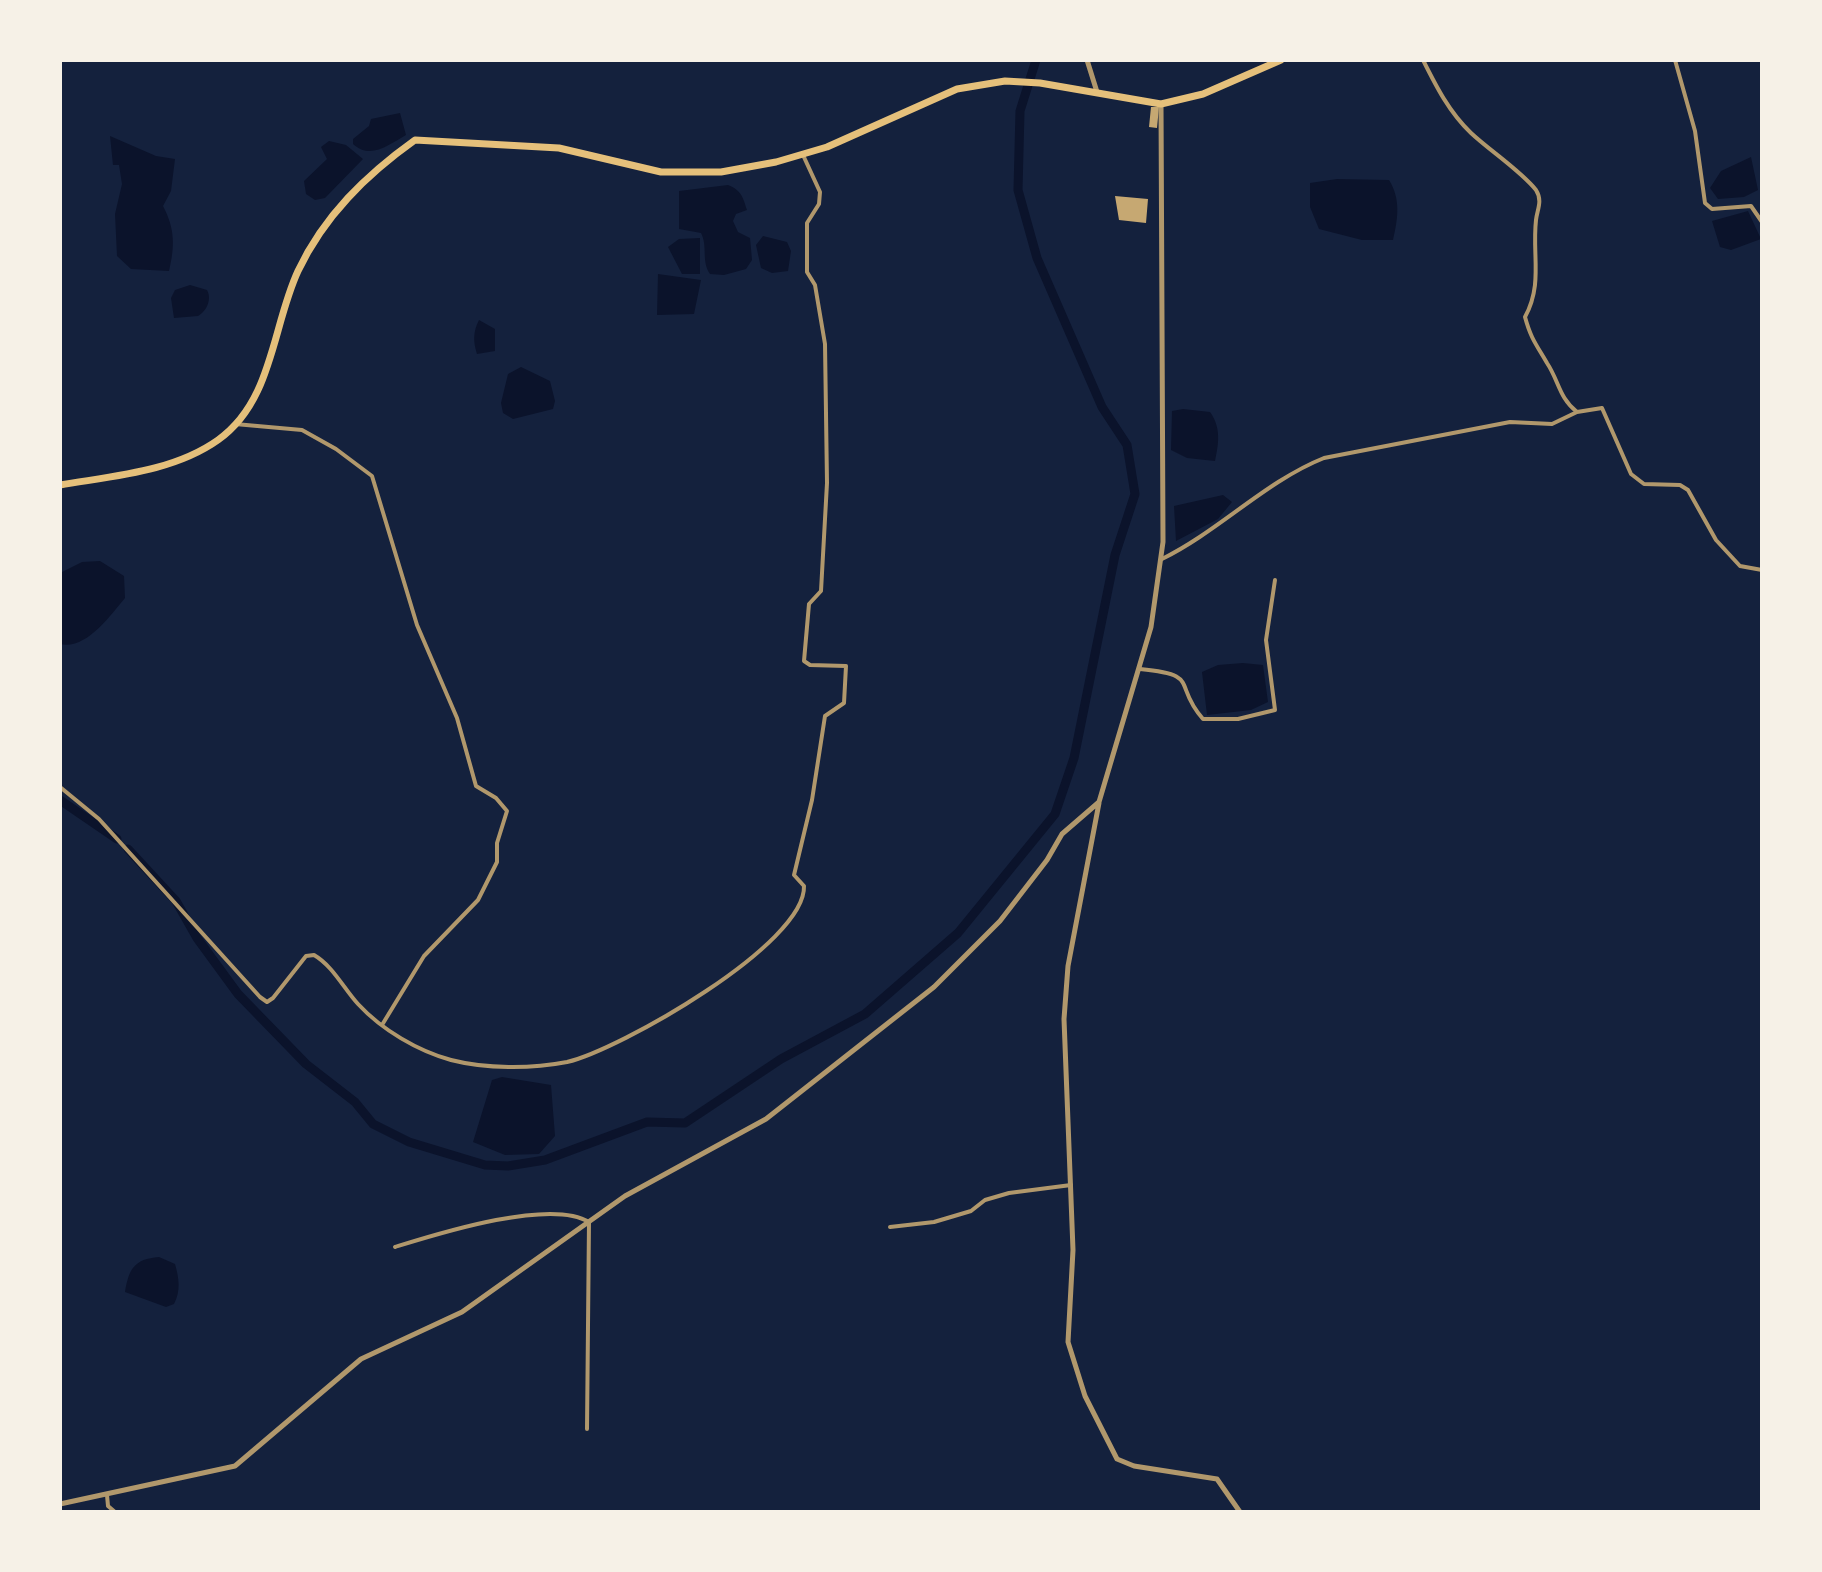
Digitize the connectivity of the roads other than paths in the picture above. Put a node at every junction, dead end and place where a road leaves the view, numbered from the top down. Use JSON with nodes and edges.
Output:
{"nodes":[{"id":1,"x":1087,"y":60,"type":"edge"},
{"id":2,"x":1281,"y":60,"type":"edge"},
{"id":3,"x":1423,"y":60,"type":"edge"},
{"id":4,"x":1675,"y":60,"type":"edge"},
{"id":5,"x":1097,"y":93,"type":"junction"},
{"id":6,"x":1161,"y":104,"type":"junction"},
{"id":7,"x":803,"y":155,"type":"junction"},
{"id":8,"x":1762,"y":222,"type":"edge"},
{"id":9,"x":1577,"y":412,"type":"junction"},
{"id":10,"x":233,"y":425,"type":"junction"},
{"id":11,"x":60,"y":485,"type":"edge"},
{"id":12,"x":1162,"y":559,"type":"junction"},
{"id":13,"x":1762,"y":570,"type":"edge"},
{"id":14,"x":1275,"y":580,"type":"dead end"},
{"id":15,"x":1140,"y":669,"type":"junction"},
{"id":16,"x":60,"y":787,"type":"edge"},
{"id":17,"x":1099,"y":802,"type":"junction"},
{"id":18,"x":382,"y":1025,"type":"junction"},
{"id":19,"x":1071,"y":1185,"type":"junction"},
{"id":20,"x":589,"y":1222,"type":"junction"},
{"id":21,"x":890,"y":1227,"type":"dead end"},
{"id":22,"x":395,"y":1247,"type":"dead end"},
{"id":23,"x":587,"y":1429,"type":"dead end"},
{"id":24,"x":107,"y":1495,"type":"junction"},
{"id":25,"x":60,"y":1504,"type":"edge"},
{"id":26,"x":115,"y":1512,"type":"edge"},
{"id":27,"x":1240,"y":1512,"type":"edge"}],
"edges":[{"from":1,"to":5,"type":"street"},
{"from":2,"to":6,"type":"main road"},
{"from":3,"to":9,"type":"street"},
{"from":4,"to":8,"type":"street"},
{"from":5,"to":6,"type":"main road"},
{"from":5,"to":7,"type":"main road"},
{"from":6,"to":12,"type":"street"},
{"from":7,"to":10,"type":"main road"},
{"from":7,"to":18,"type":"street"},
{"from":9,"to":12,"type":"street"},
{"from":9,"to":13,"type":"street"},
{"from":10,"to":11,"type":"main road"},
{"from":10,"to":18,"type":"street"},
{"from":12,"to":15,"type":"street"},
{"from":14,"to":15,"type":"street"},
{"from":15,"to":17,"type":"street"},
{"from":16,"to":18,"type":"street"},
{"from":17,"to":19,"type":"street"},
{"from":17,"to":20,"type":"street"},
{"from":19,"to":21,"type":"street"},
{"from":19,"to":27,"type":"street"},
{"from":20,"to":22,"type":"street"},
{"from":20,"to":23,"type":"street"},
{"from":20,"to":24,"type":"street"},
{"from":24,"to":25,"type":"street"},
{"from":24,"to":26,"type":"street"}]}
